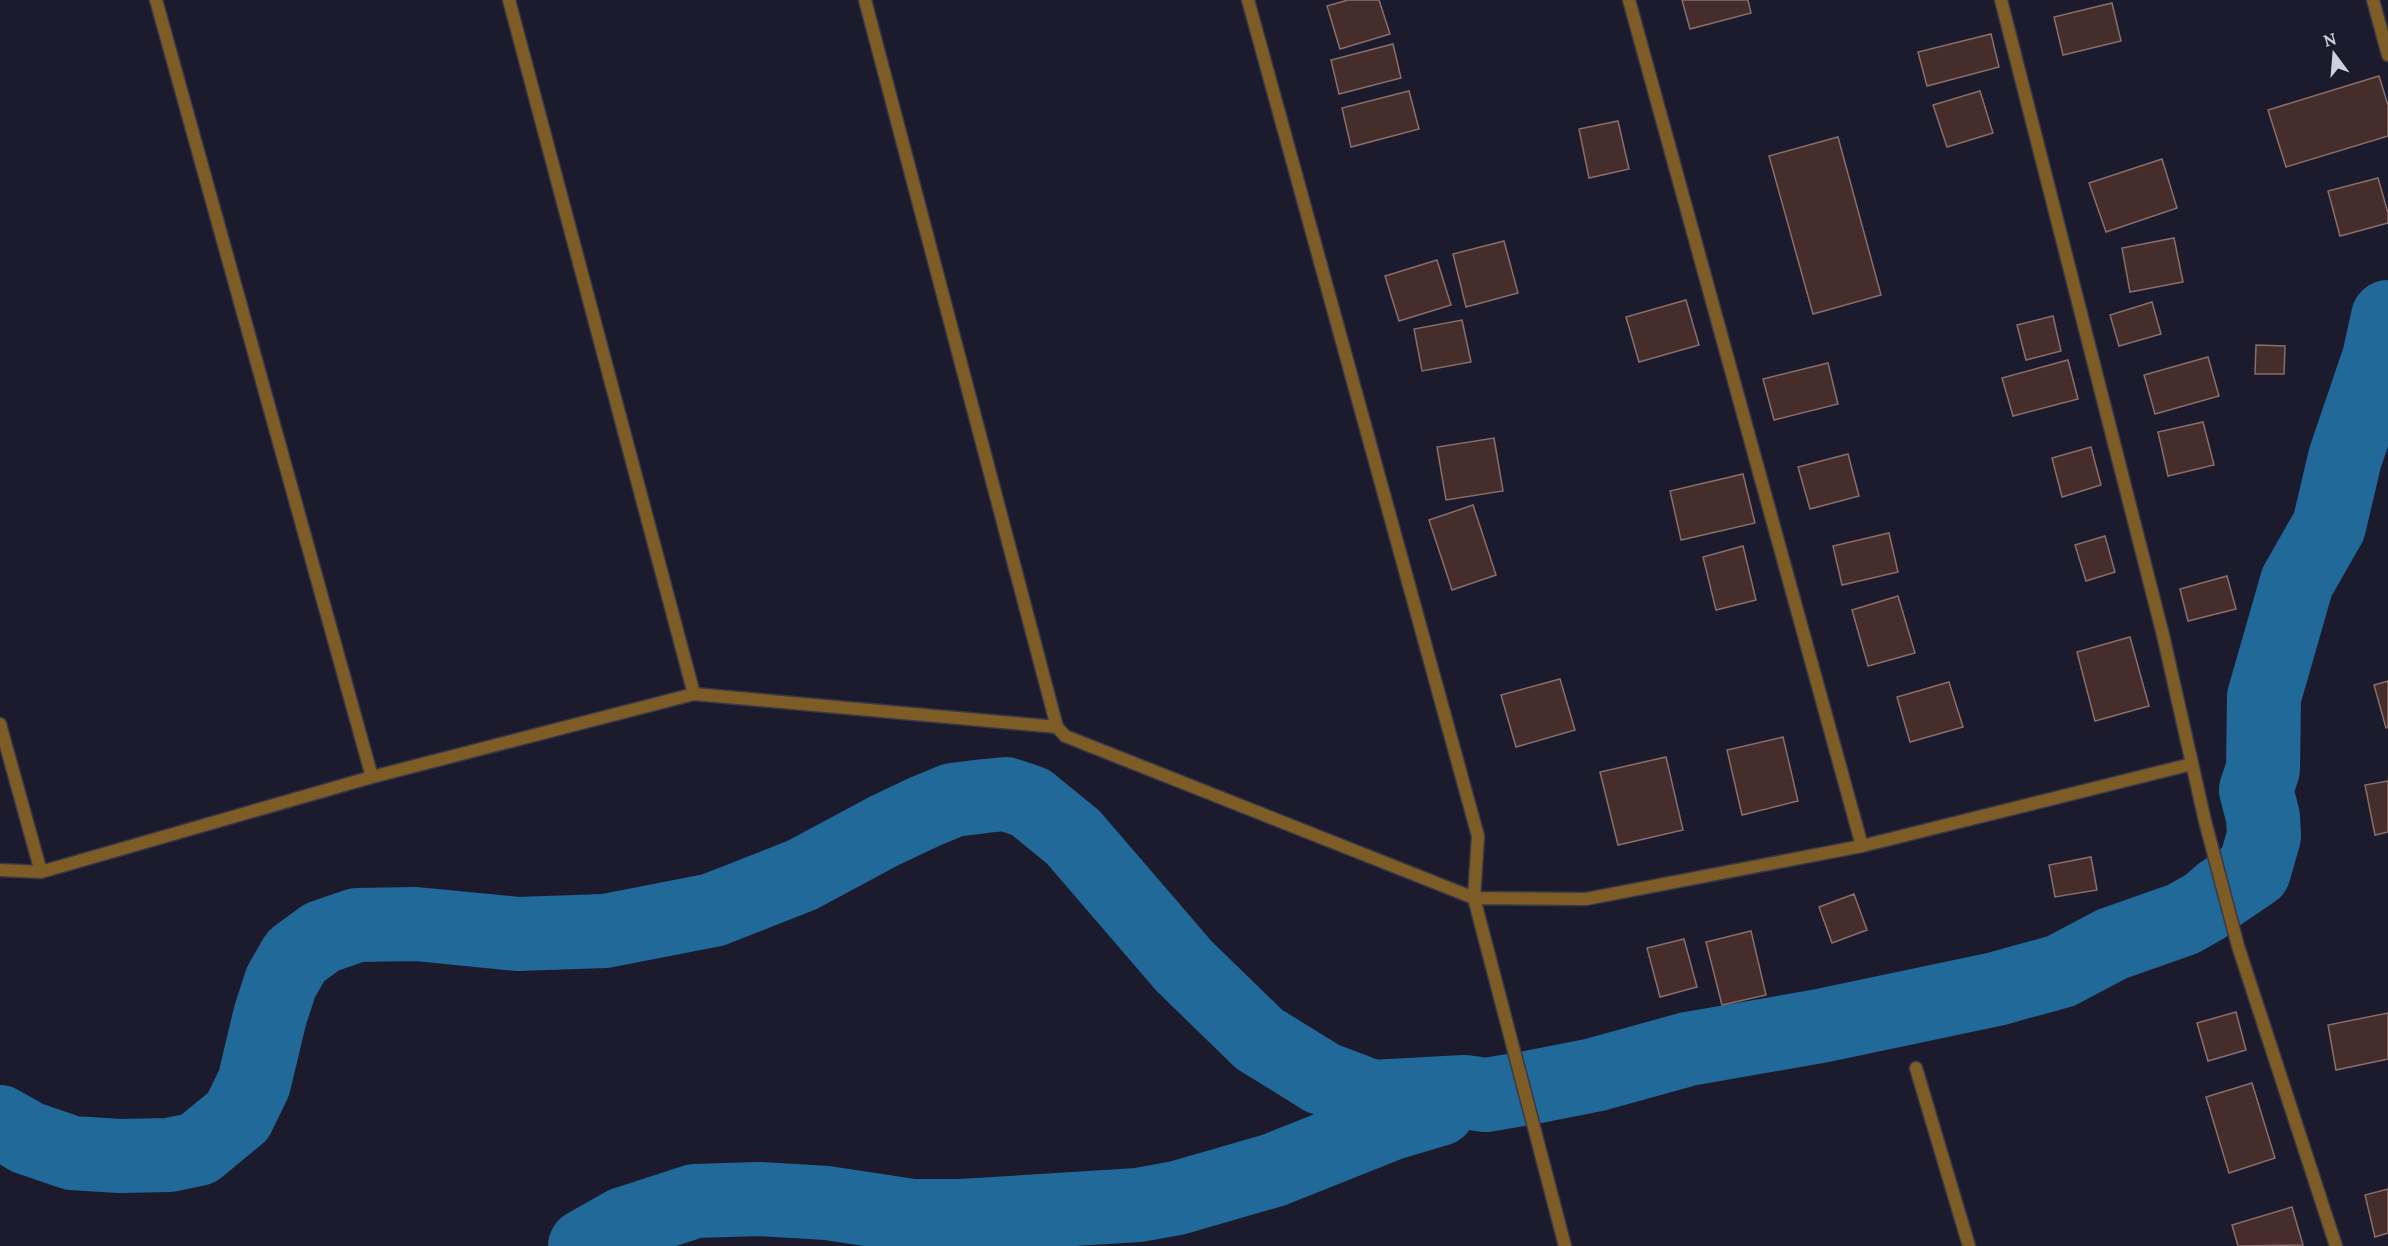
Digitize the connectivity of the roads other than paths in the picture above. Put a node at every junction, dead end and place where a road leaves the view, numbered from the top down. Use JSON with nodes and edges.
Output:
{"nodes":[{"id":1,"x":156,"y":0,"type":"edge"},
{"id":2,"x":508,"y":0,"type":"edge"},
{"id":3,"x":865,"y":0,"type":"edge"},
{"id":4,"x":1248,"y":0,"type":"edge"},
{"id":5,"x":1629,"y":0,"type":"edge"},
{"id":6,"x":2001,"y":0,"type":"edge"},
{"id":7,"x":2373,"y":0,"type":"edge"},
{"id":8,"x":2388,"y":55,"type":"edge"},
{"id":9,"x":694,"y":694,"type":"junction"},
{"id":10,"x":0,"y":724,"type":"edge"},
{"id":11,"x":1057,"y":727,"type":"junction"},
{"id":12,"x":2192,"y":764,"type":"junction"},
{"id":13,"x":372,"y":777,"type":"junction"},
{"id":14,"x":1862,"y":846,"type":"junction"},
{"id":15,"x":0,"y":870,"type":"edge"},
{"id":16,"x":40,"y":872,"type":"junction"},
{"id":17,"x":1474,"y":898,"type":"junction"},
{"id":18,"x":1916,"y":1068,"type":"dead end"},
{"id":19,"x":1565,"y":1246,"type":"edge"},
{"id":20,"x":1969,"y":1246,"type":"edge"},
{"id":21,"x":2336,"y":1246,"type":"edge"}],
"edges":[{"from":1,"to":13,"type":"street"},
{"from":2,"to":9,"type":"street"},
{"from":3,"to":11,"type":"street"},
{"from":4,"to":17,"type":"street"},
{"from":5,"to":14,"type":"street"},
{"from":6,"to":12,"type":"street"},
{"from":7,"to":8,"type":"street"},
{"from":9,"to":11,"type":"street"},
{"from":9,"to":13,"type":"street"},
{"from":10,"to":16,"type":"street"},
{"from":11,"to":17,"type":"street"},
{"from":12,"to":14,"type":"street"},
{"from":12,"to":21,"type":"street"},
{"from":13,"to":16,"type":"street"},
{"from":14,"to":17,"type":"street"},
{"from":15,"to":16,"type":"street"},
{"from":17,"to":19,"type":"street"},
{"from":18,"to":20,"type":"street"}]}
